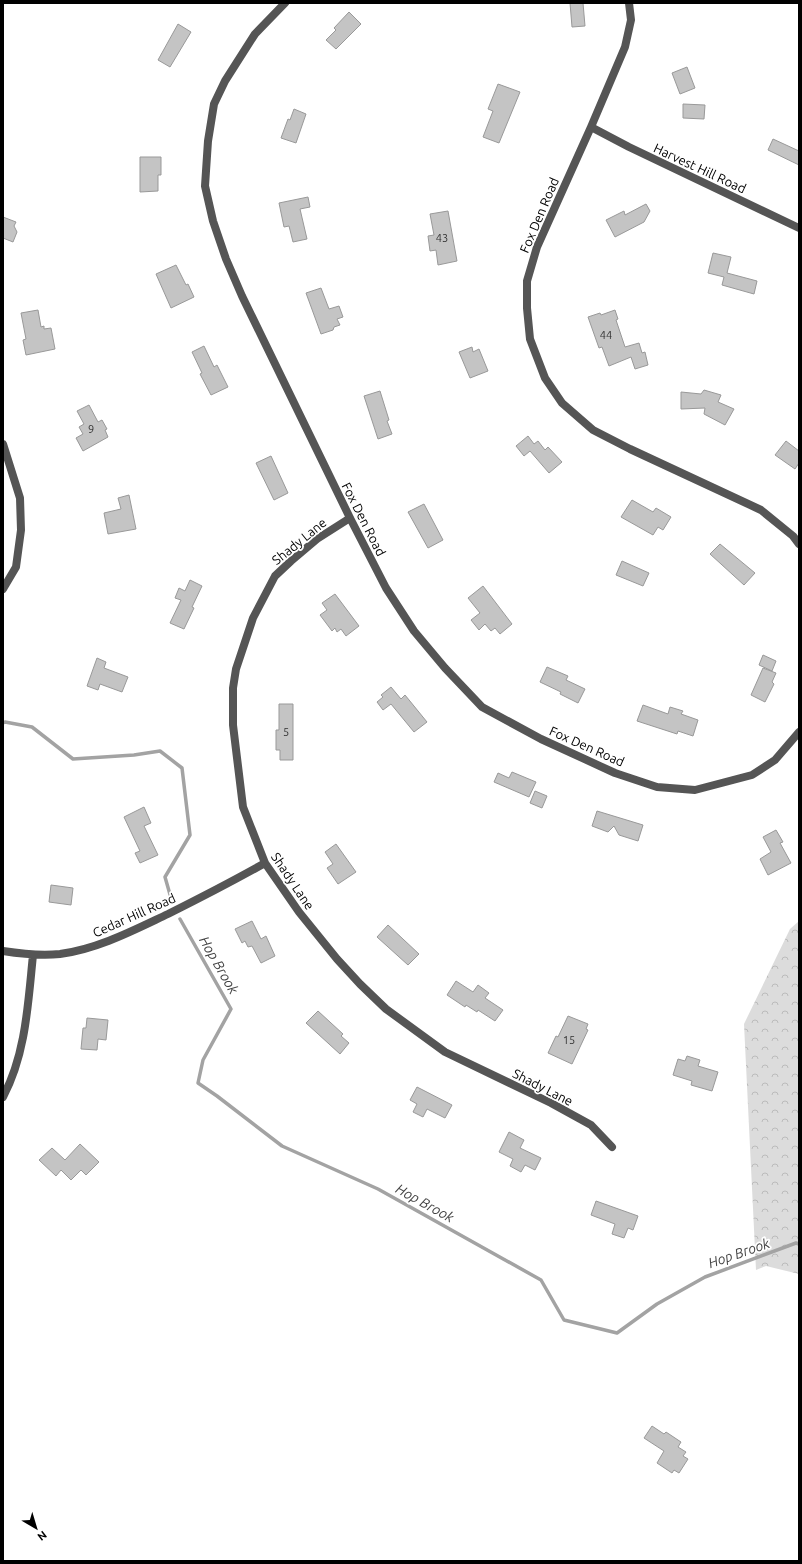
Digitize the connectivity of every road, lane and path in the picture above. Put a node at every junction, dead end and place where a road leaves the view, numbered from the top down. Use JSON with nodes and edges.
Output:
{"nodes":[{"id":1,"x":285,"y":3,"type":"edge"},
{"id":2,"x":629,"y":3,"type":"edge"},
{"id":3,"x":592,"y":127,"type":"junction"},
{"id":4,"x":799,"y":228,"type":"edge"},
{"id":5,"x":3,"y":444,"type":"edge"},
{"id":6,"x":350,"y":518,"type":"junction"},
{"id":7,"x":799,"y":544,"type":"edge"},
{"id":8,"x":3,"y":589,"type":"edge"},
{"id":9,"x":799,"y":732,"type":"edge"},
{"id":10,"x":265,"y":863,"type":"junction"},
{"id":11,"x":3,"y":951,"type":"edge"},
{"id":12,"x":33,"y":955,"type":"junction"},
{"id":13,"x":3,"y":1097,"type":"edge"},
{"id":14,"x":612,"y":1146,"type":"dead end"}],
"edges":[{"from":1,"to":6,"type":"street","name":"Fox Den Road"},
{"from":2,"to":3,"type":"street","name":"Fox Den Road"},
{"from":3,"to":4,"type":"street","name":"Harvest Hill Road"},
{"from":3,"to":7,"type":"street","name":"Fox Den Road"},
{"from":5,"to":8,"type":"street"},
{"from":6,"to":9,"type":"street","name":"Fox Den Road"},
{"from":6,"to":10,"type":"street","name":"Shady Lane"},
{"from":10,"to":12,"type":"street","name":"Cedar Hill Road"},
{"from":10,"to":14,"type":"street","name":"Shady Lane"},
{"from":11,"to":12,"type":"street","name":"Cedar Hill Road"},
{"from":12,"to":13,"type":"street"}]}
